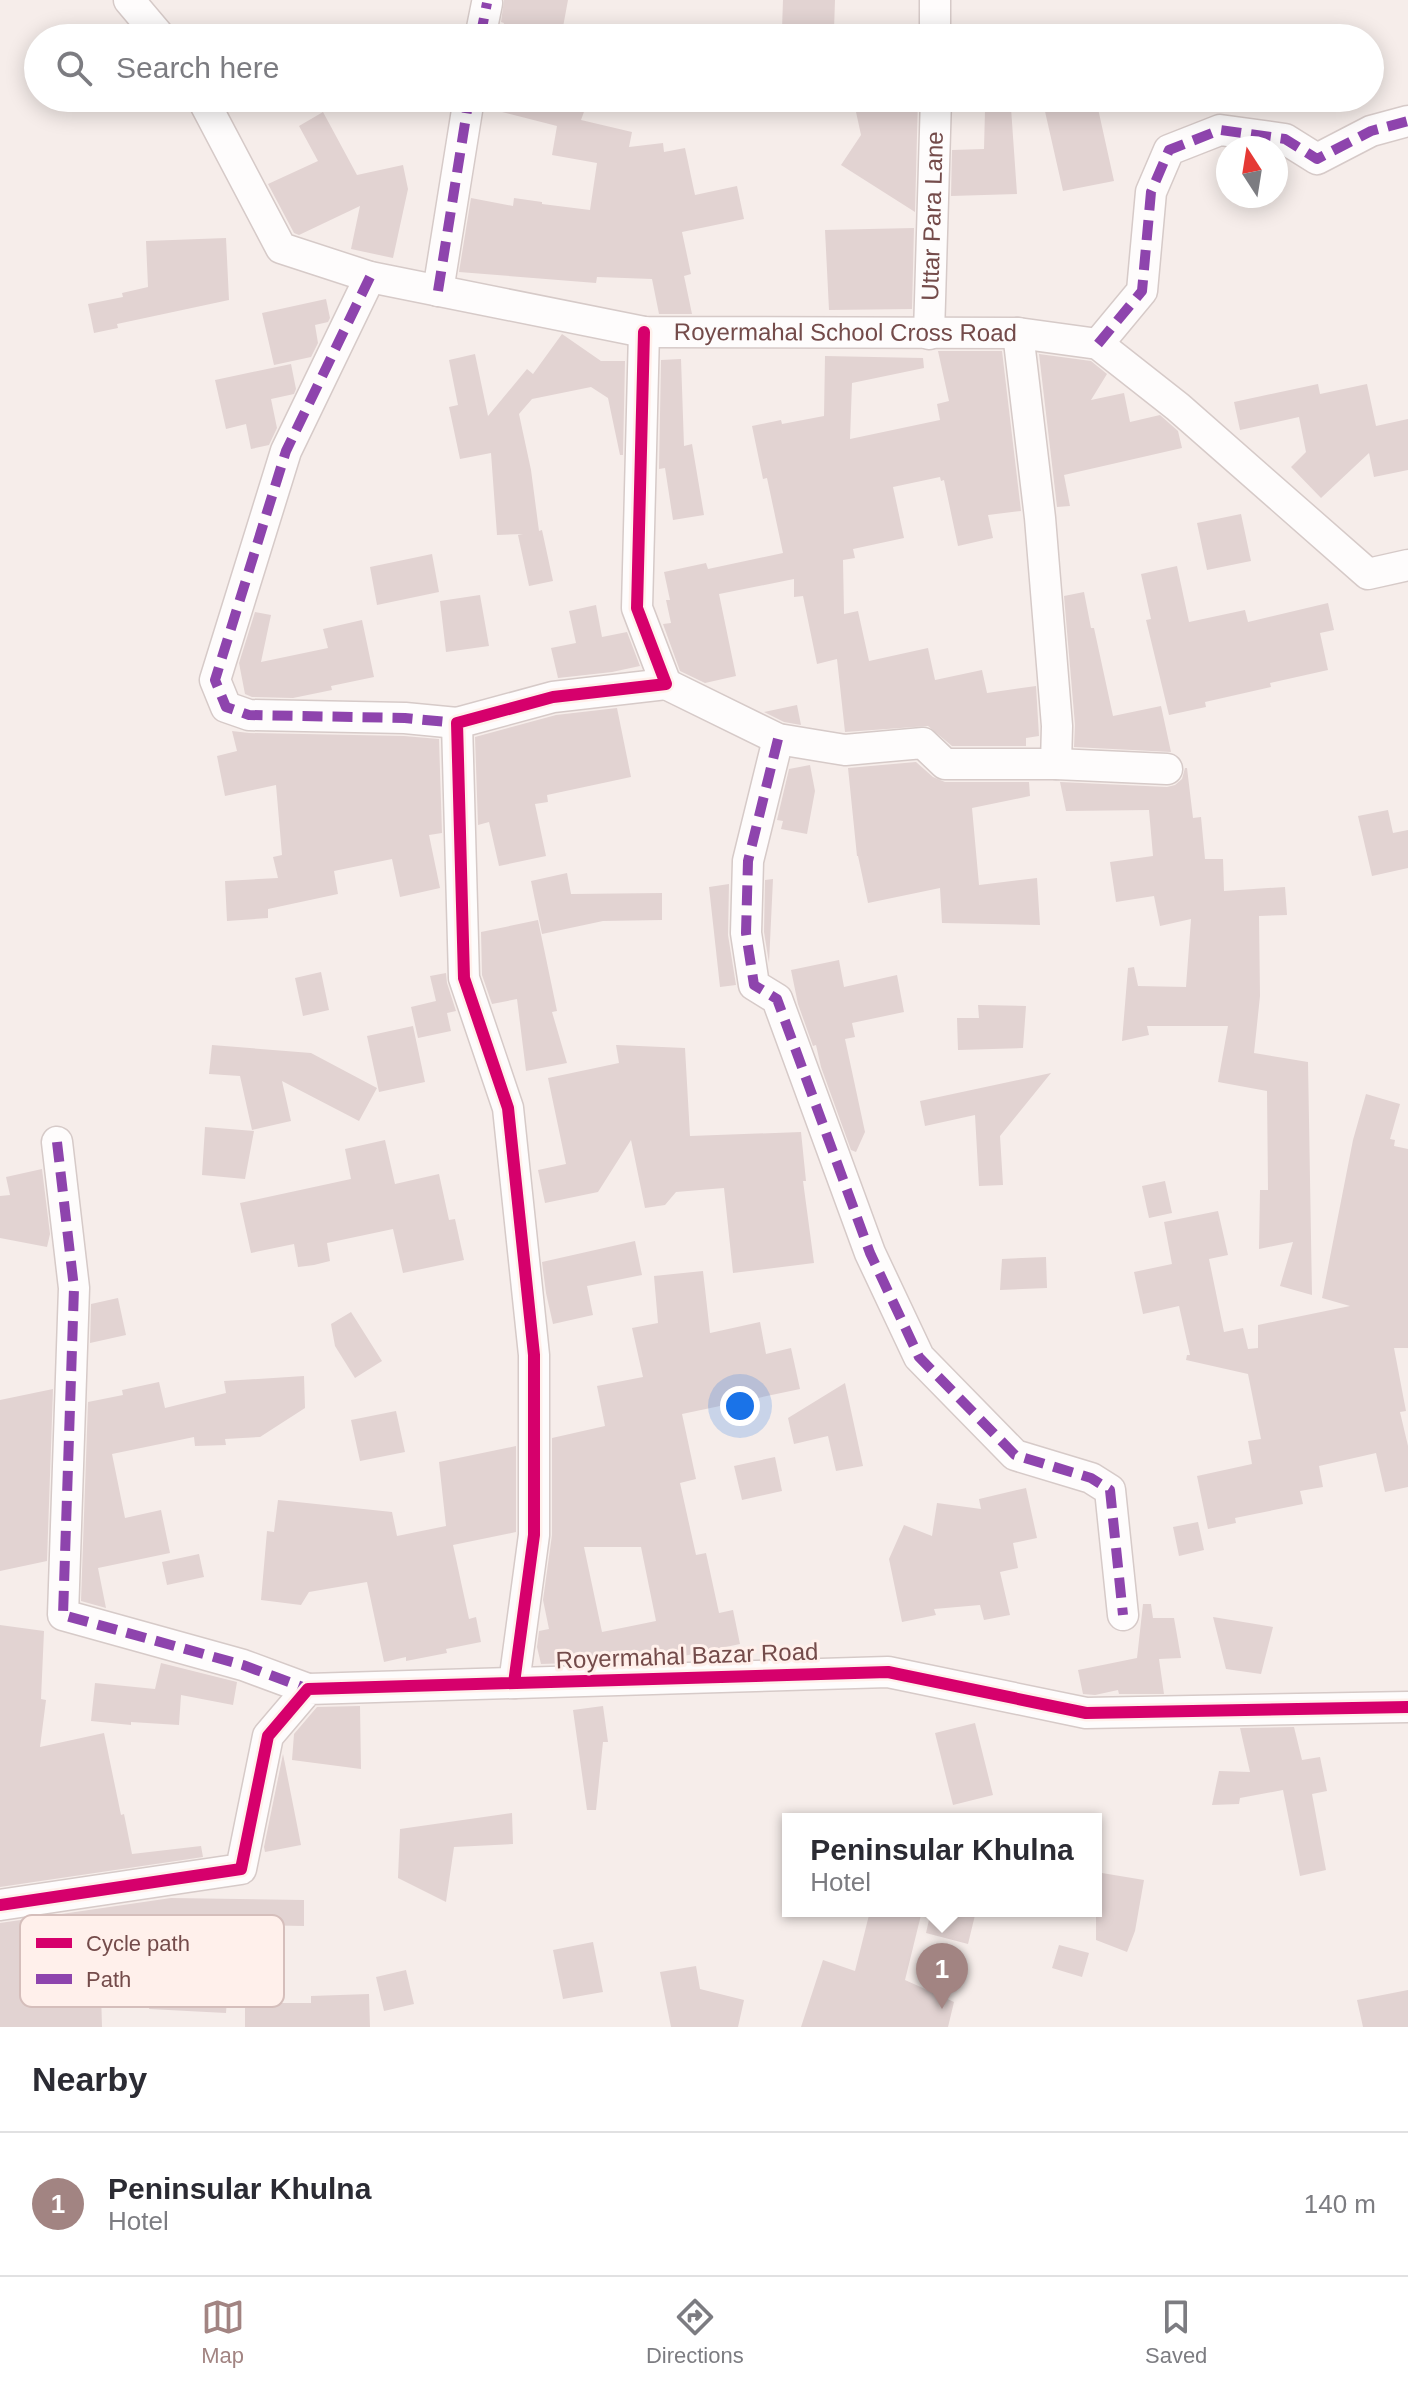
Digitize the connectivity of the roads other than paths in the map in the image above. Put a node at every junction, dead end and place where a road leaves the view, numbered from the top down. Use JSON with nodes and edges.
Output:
{"nodes":[{"id":1,"x":129,"y":0,"type":"edge"},
{"id":2,"x":935,"y":0,"type":"edge"},
{"id":3,"x":487,"y":3,"type":"dead end"},
{"id":4,"x":149,"y":24,"type":"edge"},
{"id":5,"x":483,"y":24,"type":"edge"},
{"id":6,"x":935,"y":24,"type":"edge"},
{"id":7,"x":209,"y":112,"type":"edge"},
{"id":8,"x":467,"y":112,"type":"edge"},
{"id":9,"x":936,"y":112,"type":"edge"},
{"id":10,"x":1408,"y":121,"type":"edge"},
{"id":11,"x":370,"y":277,"type":"junction"},
{"id":12,"x":438,"y":291,"type":"junction"},
{"id":13,"x":644,"y":332,"type":"junction"},
{"id":14,"x":1018,"y":333,"type":"junction"},
{"id":15,"x":929,"y":334,"type":"junction"},
{"id":16,"x":1098,"y":344,"type":"junction"},
{"id":17,"x":1408,"y":565,"type":"edge"},
{"id":18,"x":666,"y":684,"type":"junction"},
{"id":19,"x":457,"y":723,"type":"junction"},
{"id":20,"x":778,"y":739,"type":"junction"},
{"id":21,"x":1056,"y":764,"type":"junction"},
{"id":22,"x":1167,"y":769,"type":"dead end"},
{"id":23,"x":57,"y":1142,"type":"dead end"},
{"id":24,"x":1123,"y":1615,"type":"dead end"},
{"id":25,"x":514,"y":1683,"type":"junction"},
{"id":26,"x":308,"y":1689,"type":"junction"},
{"id":27,"x":1408,"y":1707,"type":"edge"},
{"id":28,"x":0,"y":1905,"type":"edge"}],
"edges":[{"from":1,"to":4,"type":"street"},
{"from":2,"to":6,"type":"street"},
{"from":3,"to":5,"type":"street"},
{"from":7,"to":11,"type":"street","name":"Royermahal School Cross Road"},
{"from":8,"to":12,"type":"street"},
{"from":9,"to":15,"type":"street","name":"Uttar Para Lane"},
{"from":10,"to":16,"type":"street"},
{"from":11,"to":12,"type":"street","name":"Royermahal School Cross Road"},
{"from":11,"to":19,"type":"street"},
{"from":12,"to":13,"type":"street","name":"Royermahal School Cross Road"},
{"from":13,"to":15,"type":"street","name":"Royermahal School Cross Road"},
{"from":13,"to":18,"type":"street"},
{"from":14,"to":15,"type":"street","name":"Royermahal School Cross Road"},
{"from":14,"to":16,"type":"street","name":"Royermahal School Cross Road"},
{"from":14,"to":21,"type":"street"},
{"from":16,"to":17,"type":"street"},
{"from":18,"to":19,"type":"street"},
{"from":18,"to":20,"type":"street"},
{"from":19,"to":25,"type":"street"},
{"from":20,"to":21,"type":"street"},
{"from":20,"to":24,"type":"street"},
{"from":21,"to":22,"type":"street"},
{"from":23,"to":26,"type":"street"},
{"from":25,"to":26,"type":"street","name":"Royermahal Bazar Road"},
{"from":25,"to":27,"type":"street","name":"Royermahal Bazar Road"},
{"from":26,"to":28,"type":"street"}]}
